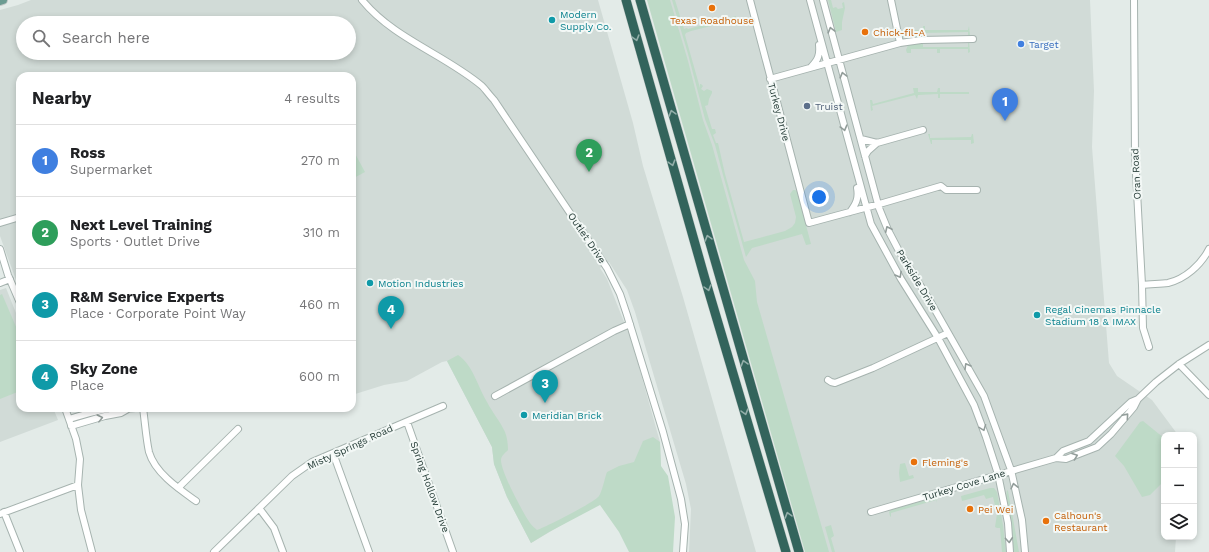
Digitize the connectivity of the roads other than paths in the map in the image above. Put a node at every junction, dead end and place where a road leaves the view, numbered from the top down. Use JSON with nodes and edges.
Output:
{"nodes":[{"id":1,"x":362,"y":0,"type":"edge"},
{"id":2,"x":640,"y":0,"type":"edge"},
{"id":3,"x":750,"y":0,"type":"edge"},
{"id":4,"x":810,"y":0,"type":"edge"},
{"id":5,"x":823,"y":0,"type":"edge"},
{"id":6,"x":892,"y":0,"type":"edge"},
{"id":7,"x":1134,"y":0,"type":"edge"},
{"id":8,"x":626,"y":1,"type":"edge"},
{"id":9,"x":818,"y":32,"type":"junction"},
{"id":10,"x":973,"y":39,"type":"dead end"},
{"id":11,"x":900,"y":43,"type":"junction"},
{"id":12,"x":839,"y":60,"type":"junction"},
{"id":13,"x":826,"y":63,"type":"junction"},
{"id":14,"x":810,"y":68,"type":"junction"},
{"id":15,"x":770,"y":79,"type":"junction"},
{"id":16,"x":923,"y":130,"type":"dead end"},
{"id":17,"x":861,"y":139,"type":"junction"},
{"id":18,"x":876,"y":143,"type":"junction"},
{"id":19,"x":865,"y":156,"type":"junction"},
{"id":20,"x":857,"y":173,"type":"junction"},
{"id":21,"x":977,"y":190,"type":"dead end"},
{"id":22,"x":878,"y":204,"type":"junction"},
{"id":23,"x":866,"y":208,"type":"junction"},
{"id":24,"x":850,"y":212,"type":"junction"},
{"id":25,"x":16,"y":218,"type":"edge"},
{"id":26,"x":0,"y":223,"type":"edge"},
{"id":27,"x":0,"y":249,"type":"edge"},
{"id":28,"x":1209,"y":250,"type":"edge"},
{"id":29,"x":7,"y":271,"type":"junction"},
{"id":30,"x":0,"y":275,"type":"edge"},
{"id":31,"x":10,"y":279,"type":"junction"},
{"id":32,"x":0,"y":283,"type":"edge"},
{"id":33,"x":1142,"y":285,"type":"junction"},
{"id":34,"x":16,"y":293,"type":"edge"},
{"id":35,"x":630,"y":324,"type":"junction"},
{"id":36,"x":948,"y":333,"type":"junction"},
{"id":37,"x":938,"y":338,"type":"junction"},
{"id":38,"x":1209,"y":345,"type":"edge"},
{"id":39,"x":1149,"y":347,"type":"dead end"},
{"id":40,"x":1178,"y":364,"type":"junction"},
{"id":41,"x":828,"y":380,"type":"dead end"},
{"id":42,"x":1209,"y":395,"type":"edge"},
{"id":43,"x":494,"y":396,"type":"dead end"},
{"id":44,"x":1138,"y":400,"type":"junction"},
{"id":45,"x":443,"y":406,"type":"dead end"},
{"id":46,"x":66,"y":412,"type":"edge"},
{"id":47,"x":96,"y":412,"type":"edge"},
{"id":48,"x":144,"y":412,"type":"edge"},
{"id":49,"x":70,"y":422,"type":"junction"},
{"id":50,"x":407,"y":422,"type":"junction"},
{"id":51,"x":1103,"y":427,"type":"junction"},
{"id":52,"x":238,"y":429,"type":"dead end"},
{"id":53,"x":1110,"y":434,"type":"junction"},
{"id":54,"x":333,"y":453,"type":"junction"},
{"id":55,"x":1056,"y":458,"type":"junction"},
{"id":56,"x":1011,"y":470,"type":"junction"},
{"id":57,"x":998,"y":474,"type":"junction"},
{"id":58,"x":78,"y":485,"type":"junction"},
{"id":59,"x":178,"y":488,"type":"junction"},
{"id":60,"x":196,"y":501,"type":"dead end"},
{"id":61,"x":259,"y":508,"type":"junction"},
{"id":62,"x":871,"y":512,"type":"dead end"},
{"id":63,"x":2,"y":513,"type":"edge"},
{"id":64,"x":20,"y":552,"type":"edge"},
{"id":65,"x":92,"y":552,"type":"edge"},
{"id":66,"x":214,"y":552,"type":"edge"},
{"id":67,"x":283,"y":552,"type":"edge"},
{"id":68,"x":369,"y":552,"type":"edge"},
{"id":69,"x":453,"y":552,"type":"edge"},
{"id":70,"x":683,"y":552,"type":"edge"},
{"id":71,"x":786,"y":552,"type":"edge"},
{"id":72,"x":799,"y":552,"type":"edge"},
{"id":73,"x":1010,"y":552,"type":"edge"},
{"id":74,"x":1025,"y":552,"type":"edge"}],
"edges":[{"from":1,"to":35,"type":"street","name":"Outlet Drive"},
{"from":72,"to":2,"type":"highway","one_way":true},
{"from":3,"to":15,"type":"street","name":"Turkey Drive"},
{"from":4,"to":9,"type":"street","name":"Parkside Drive"},
{"from":12,"to":5,"type":"street","name":"Parkside Drive","one_way":true},
{"from":6,"to":11,"type":"street"},
{"from":7,"to":33,"type":"street","name":"Oran Road"},
{"from":8,"to":71,"type":"highway","one_way":true},
{"from":9,"to":13,"type":"street","name":"Parkside Drive"},
{"from":9,"to":14,"type":"street"},
{"from":10,"to":11,"type":"street"},
{"from":11,"to":12,"type":"street"},
{"from":12,"to":13,"type":"street"},
{"from":17,"to":12,"type":"street","name":"Parkside Drive","one_way":true},
{"from":13,"to":14,"type":"street"},
{"from":13,"to":20,"type":"street","name":"Parkside Drive","one_way":true},
{"from":14,"to":15,"type":"street"},
{"from":15,"to":24,"type":"street","name":"Turkey Drive"},
{"from":16,"to":18,"type":"street"},
{"from":17,"to":18,"type":"street"},
{"from":17,"to":19,"type":"street","name":"Parkside Drive"},
{"from":18,"to":19,"type":"street"},
{"from":19,"to":22,"type":"street","name":"Parkside Drive"},
{"from":20,"to":23,"type":"street","name":"Parkside Drive"},
{"from":20,"to":24,"type":"street"},
{"from":21,"to":22,"type":"street"},
{"from":22,"to":23,"type":"street"},
{"from":36,"to":22,"type":"street","name":"Parkside Drive","one_way":true},
{"from":23,"to":24,"type":"street"},
{"from":23,"to":37,"type":"street","name":"Parkside Drive","one_way":true},
{"from":25,"to":26,"type":"street"},
{"from":27,"to":29,"type":"street"},
{"from":28,"to":33,"type":"street"},
{"from":29,"to":30,"type":"street"},
{"from":29,"to":31,"type":"street"},
{"from":31,"to":32,"type":"street"},
{"from":31,"to":34,"type":"street"},
{"from":33,"to":39,"type":"street","name":"Oran Road"},
{"from":35,"to":43,"type":"street"},
{"from":35,"to":70,"type":"street","name":"Outlet Drive"},
{"from":36,"to":37,"type":"street"},
{"from":56,"to":36,"type":"street","name":"Parkside Drive","one_way":true},
{"from":37,"to":41,"type":"street"},
{"from":37,"to":57,"type":"street","name":"Parkside Drive","one_way":true},
{"from":38,"to":40,"type":"street","name":"Turkey Cove Lane"},
{"from":40,"to":42,"type":"street"},
{"from":40,"to":44,"type":"street","name":"Turkey Cove Lane"},
{"from":44,"to":51,"type":"street","name":"Turkey Cove Lane"},
{"from":53,"to":44,"type":"street","name":"Turkey Cove Lane","one_way":true},
{"from":45,"to":50,"type":"street","name":"Misty Springs Road"},
{"from":46,"to":49,"type":"street"},
{"from":47,"to":49,"type":"street"},
{"from":48,"to":59,"type":"street"},
{"from":49,"to":58,"type":"street"},
{"from":50,"to":54,"type":"street","name":"Misty Springs Road"},
{"from":50,"to":69,"type":"street","name":"Spring Hollow Drive"},
{"from":51,"to":53,"type":"street"},
{"from":51,"to":55,"type":"street","name":"Turkey Cove Lane"},
{"from":52,"to":59,"type":"street"},
{"from":55,"to":53,"type":"street","name":"Turkey Cove Lane","one_way":true},
{"from":54,"to":61,"type":"street","name":"Misty Springs Road"},
{"from":54,"to":68,"type":"street"},
{"from":55,"to":56,"type":"street","name":"Turkey Cove Lane"},
{"from":56,"to":57,"type":"street","name":"Turkey Cove Lane"},
{"from":74,"to":56,"type":"street","name":"Parkside Drive","one_way":true},
{"from":57,"to":62,"type":"street","name":"Turkey Cove Lane"},
{"from":57,"to":73,"type":"street","name":"Parkside Drive","one_way":true},
{"from":58,"to":63,"type":"street"},
{"from":58,"to":65,"type":"street"},
{"from":59,"to":60,"type":"street"},
{"from":61,"to":66,"type":"street","name":"Misty Springs Road"},
{"from":61,"to":67,"type":"street"},
{"from":63,"to":64,"type":"street"}]}
